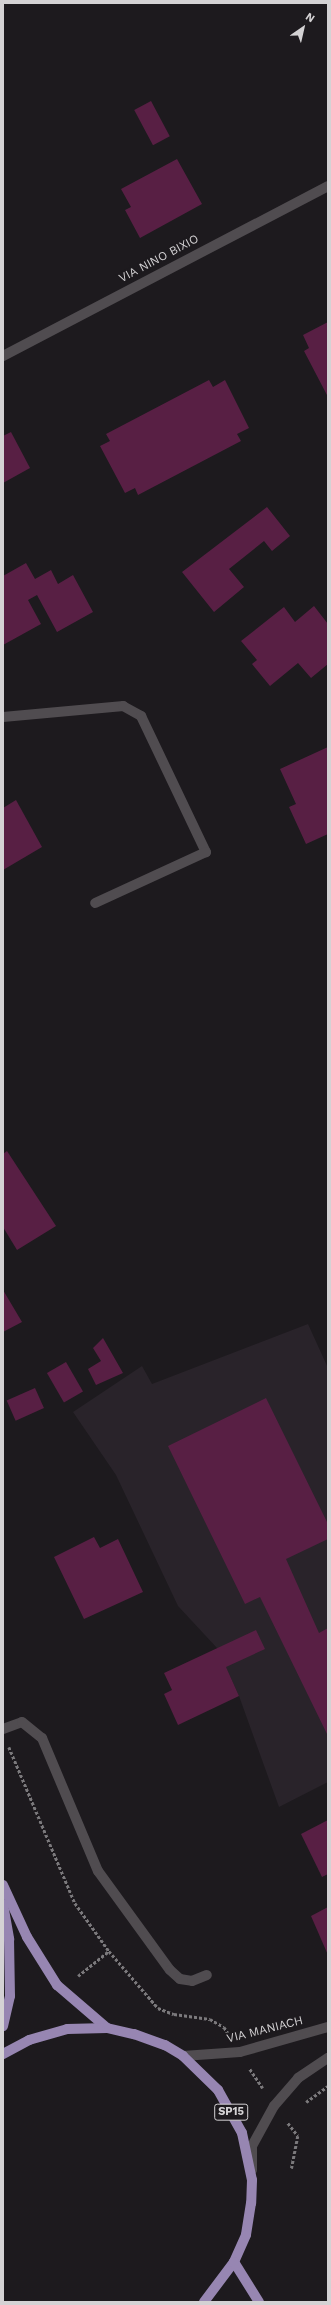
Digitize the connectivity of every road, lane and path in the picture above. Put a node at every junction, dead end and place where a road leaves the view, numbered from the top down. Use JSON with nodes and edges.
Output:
{"nodes":[{"id":1,"x":328,"y":186,"type":"edge"},
{"id":2,"x":3,"y":356,"type":"edge"},
{"id":3,"x":3,"y":717,"type":"edge"},
{"id":4,"x":95,"y":903,"type":"dead end"},
{"id":5,"x":3,"y":1729,"type":"edge"},
{"id":6,"x":3,"y":1885,"type":"edge"},
{"id":7,"x":3,"y":1904,"type":"edge"},
{"id":8,"x":109,"y":1951,"type":"dead end"},
{"id":9,"x":207,"y":1975,"type":"dead end"},
{"id":10,"x":75,"y":1979,"type":"dead end"},
{"id":11,"x":3,"y":2026,"type":"edge"},
{"id":12,"x":328,"y":2027,"type":"edge"},
{"id":13,"x":107,"y":2028,"type":"junction"},
{"id":14,"x":3,"y":2054,"type":"edge"},
{"id":15,"x":183,"y":2056,"type":"junction"},
{"id":16,"x":328,"y":2058,"type":"edge"},
{"id":17,"x":248,"y":2065,"type":"dead end"},
{"id":18,"x":328,"y":2086,"type":"edge"},
{"id":19,"x":266,"y":2094,"type":"dead end"},
{"id":20,"x":301,"y":2107,"type":"dead end"},
{"id":21,"x":292,"y":2117,"type":"dead end"},
{"id":22,"x":282,"y":2118,"type":"dead end"},
{"id":23,"x":288,"y":2122,"type":"junction"},
{"id":24,"x":292,"y":2168,"type":"dead end"},
{"id":25,"x":252,"y":2180,"type":"junction"},
{"id":26,"x":234,"y":2262,"type":"junction"},
{"id":27,"x":204,"y":2302,"type":"edge"},
{"id":28,"x":259,"y":2302,"type":"edge"}],
"edges":[{"from":1,"to":2,"type":"street","name":"VIA NINO BIXIO"},
{"from":3,"to":4,"type":"street"},
{"from":5,"to":9,"type":"street"},
{"from":6,"to":13,"type":"main road","number":"SP15"},
{"from":7,"to":11,"type":"main road"},
{"from":8,"to":10,"type":"path"},
{"from":12,"to":15,"type":"street","name":"VIA MANIACH"},
{"from":13,"to":14,"type":"main road","number":"SP15"},
{"from":13,"to":15,"type":"main road","number":"SP15"},
{"from":15,"to":25,"type":"main road","number":"SP15"},
{"from":16,"to":25,"type":"street"},
{"from":17,"to":19,"type":"path"},
{"from":18,"to":20,"type":"path"},
{"from":21,"to":23,"type":"path"},
{"from":22,"to":23,"type":"path"},
{"from":23,"to":24,"type":"path"},
{"from":25,"to":26,"type":"main road","number":"SP15"},
{"from":26,"to":27,"type":"main road","number":"SP15"},
{"from":26,"to":28,"type":"main road"}]}
